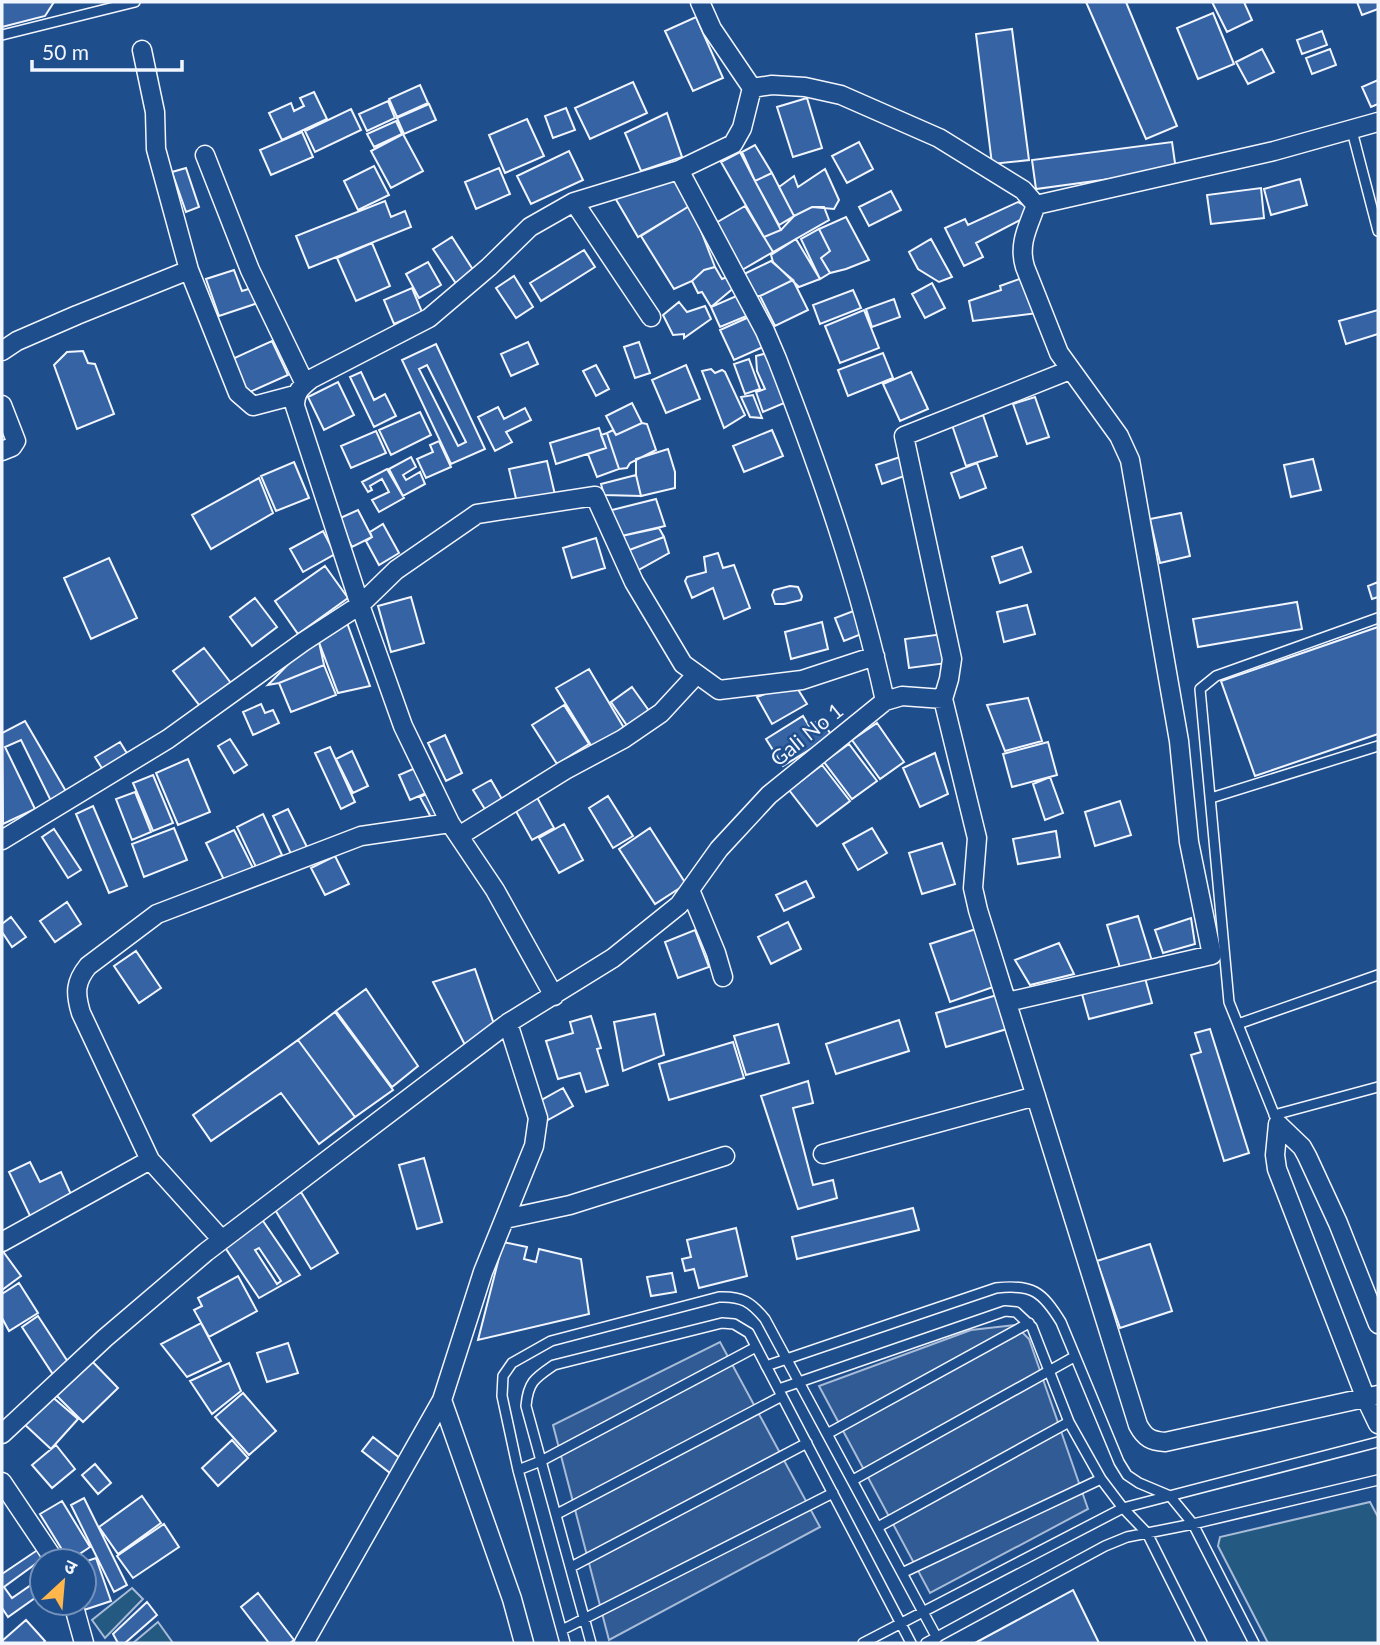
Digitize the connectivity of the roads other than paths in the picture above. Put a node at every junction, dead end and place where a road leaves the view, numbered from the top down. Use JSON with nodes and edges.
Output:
{"nodes":[{"id":1,"x":135,"y":2,"type":"edge"},
{"id":2,"x":700,"y":2,"type":"edge"},
{"id":3,"x":2,"y":35,"type":"edge"},
{"id":4,"x":142,"y":50,"type":"dead end"},
{"id":5,"x":752,"y":88,"type":"junction"},
{"id":6,"x":1378,"y":122,"type":"edge"},
{"id":7,"x":1352,"y":131,"type":"junction"},
{"id":8,"x":205,"y":155,"type":"dead end"},
{"id":9,"x":679,"y":170,"type":"junction"},
{"id":10,"x":574,"y":202,"type":"junction"},
{"id":11,"x":1036,"y":205,"type":"junction"},
{"id":12,"x":1378,"y":231,"type":"edge"},
{"id":13,"x":189,"y":270,"type":"junction"},
{"id":14,"x":651,"y":317,"type":"dead end"},
{"id":15,"x":2,"y":351,"type":"edge"},
{"id":16,"x":1070,"y":370,"type":"junction"},
{"id":17,"x":300,"y":390,"type":"junction"},
{"id":18,"x":2,"y":405,"type":"edge"},
{"id":19,"x":2,"y":451,"type":"edge"},
{"id":20,"x":360,"y":605,"type":"junction"},
{"id":21,"x":1378,"y":618,"type":"edge"},
{"id":22,"x":875,"y":656,"type":"junction"},
{"id":23,"x":697,"y":674,"type":"junction"},
{"id":24,"x":943,"y":699,"type":"junction"},
{"id":25,"x":885,"y":701,"type":"junction"},
{"id":26,"x":1378,"y":746,"type":"edge"},
{"id":27,"x":1211,"y":798,"type":"junction"},
{"id":28,"x":455,"y":829,"type":"junction"},
{"id":29,"x":2,"y":840,"type":"edge"},
{"id":30,"x":690,"y":890,"type":"junction"},
{"id":31,"x":1378,"y":975,"type":"edge"},
{"id":32,"x":723,"y":977,"type":"dead end"},
{"id":33,"x":554,"y":996,"type":"junction"},
{"id":34,"x":1007,"y":1002,"type":"junction"},
{"id":35,"x":508,"y":1023,"type":"junction"},
{"id":36,"x":1238,"y":1024,"type":"junction"},
{"id":37,"x":1378,"y":1087,"type":"edge"},
{"id":38,"x":1036,"y":1096,"type":"junction"},
{"id":39,"x":1276,"y":1119,"type":"junction"},
{"id":40,"x":823,"y":1154,"type":"dead end"},
{"id":41,"x":726,"y":1156,"type":"dead end"},
{"id":42,"x":150,"y":1160,"type":"junction"},
{"id":43,"x":505,"y":1219,"type":"junction"},
{"id":44,"x":222,"y":1240,"type":"junction"},
{"id":45,"x":2,"y":1242,"type":"edge"},
{"id":46,"x":1029,"y":1323,"type":"junction"},
{"id":47,"x":1378,"y":1324,"type":"edge"},
{"id":48,"x":756,"y":1347,"type":"junction"},
{"id":49,"x":1074,"y":1357,"type":"junction"},
{"id":50,"x":788,"y":1360,"type":"junction"},
{"id":51,"x":766,"y":1366,"type":"junction"},
{"id":52,"x":1050,"y":1371,"type":"junction"},
{"id":53,"x":799,"y":1382,"type":"junction"},
{"id":54,"x":780,"y":1393,"type":"junction"},
{"id":55,"x":1372,"y":1397,"type":"edge"},
{"id":56,"x":442,"y":1401,"type":"junction"},
{"id":57,"x":1069,"y":1422,"type":"junction"},
{"id":58,"x":1378,"y":1424,"type":"edge"},
{"id":59,"x":2,"y":1434,"type":"edge"},
{"id":60,"x":828,"y":1434,"type":"junction"},
{"id":61,"x":1378,"y":1442,"type":"edge"},
{"id":62,"x":807,"y":1443,"type":"junction"},
{"id":63,"x":541,"y":1461,"type":"junction"},
{"id":64,"x":518,"y":1471,"type":"junction"},
{"id":65,"x":1101,"y":1479,"type":"junction"},
{"id":66,"x":853,"y":1480,"type":"junction"},
{"id":67,"x":1378,"y":1480,"type":"edge"},
{"id":68,"x":2,"y":1482,"type":"edge"},
{"id":69,"x":833,"y":1493,"type":"junction"},
{"id":70,"x":1170,"y":1496,"type":"junction"},
{"id":71,"x":1123,"y":1508,"type":"junction"},
{"id":72,"x":557,"y":1514,"type":"junction"},
{"id":73,"x":1194,"y":1524,"type":"junction"},
{"id":74,"x":878,"y":1527,"type":"junction"},
{"id":75,"x":1147,"y":1533,"type":"junction"},
{"id":76,"x":46,"y":1547,"type":"edge"},
{"id":77,"x":571,"y":1567,"type":"junction"},
{"id":78,"x":902,"y":1573,"type":"junction"},
{"id":79,"x":923,"y":1611,"type":"junction"},
{"id":80,"x":77,"y":1617,"type":"edge"},
{"id":81,"x":585,"y":1618,"type":"junction"},
{"id":82,"x":901,"y":1623,"type":"junction"},
{"id":83,"x":562,"y":1630,"type":"junction"},
{"id":84,"x":937,"y":1638,"type":"junction"},
{"id":85,"x":84,"y":1643,"type":"edge"},
{"id":86,"x":304,"y":1643,"type":"edge"},
{"id":87,"x":524,"y":1643,"type":"edge"},
{"id":88,"x":565,"y":1643,"type":"edge"},
{"id":89,"x":591,"y":1643,"type":"edge"},
{"id":90,"x":863,"y":1643,"type":"edge"},
{"id":91,"x":911,"y":1643,"type":"edge"},
{"id":92,"x":926,"y":1643,"type":"edge"},
{"id":93,"x":1202,"y":1643,"type":"edge"},
{"id":94,"x":1254,"y":1643,"type":"edge"}],
"edges":[{"from":1,"to":3,"type":"lane"},
{"from":2,"to":5,"type":"street"},
{"from":4,"to":13,"type":"street"},
{"from":5,"to":9,"type":"street"},
{"from":5,"to":11,"type":"street"},
{"from":6,"to":7,"type":"street"},
{"from":7,"to":11,"type":"street"},
{"from":7,"to":12,"type":"lane"},
{"from":8,"to":17,"type":"street"},
{"from":9,"to":10,"type":"street"},
{"from":9,"to":22,"type":"street"},
{"from":10,"to":14,"type":"street"},
{"from":10,"to":17,"type":"street"},
{"from":11,"to":16,"type":"street"},
{"from":13,"to":15,"type":"street"},
{"from":13,"to":17,"type":"street"},
{"from":16,"to":24,"type":"street"},
{"from":16,"to":34,"type":"street"},
{"from":17,"to":20,"type":"street"},
{"from":18,"to":19,"type":"street"},
{"from":20,"to":23,"type":"street"},
{"from":20,"to":28,"type":"street"},
{"from":20,"to":29,"type":"street"},
{"from":21,"to":27,"type":"lane"},
{"from":22,"to":23,"type":"street"},
{"from":22,"to":25,"type":"street"},
{"from":23,"to":28,"type":"street"},
{"from":24,"to":25,"type":"street"},
{"from":24,"to":34,"type":"street"},
{"from":25,"to":30,"type":"street","name":"Gali No 1"},
{"from":26,"to":27,"type":"lane"},
{"from":27,"to":36,"type":"lane"},
{"from":28,"to":33,"type":"street"},
{"from":28,"to":42,"type":"street"},
{"from":30,"to":32,"type":"street"},
{"from":30,"to":33,"type":"street","name":"Gali No 1"},
{"from":31,"to":36,"type":"lane"},
{"from":33,"to":35,"type":"street","name":"Gali No 1"},
{"from":34,"to":38,"type":"street"},
{"from":35,"to":43,"type":"street"},
{"from":35,"to":44,"type":"street","name":"Gali No 1"},
{"from":36,"to":39,"type":"lane"},
{"from":37,"to":39,"type":"lane"},
{"from":38,"to":40,"type":"street"},
{"from":38,"to":55,"type":"street"},
{"from":39,"to":47,"type":"street"},
{"from":39,"to":55,"type":"street"},
{"from":41,"to":43,"type":"street"},
{"from":42,"to":44,"type":"street"},
{"from":42,"to":45,"type":"street"},
{"from":43,"to":56,"type":"street"},
{"from":44,"to":59,"type":"street","name":"Gali No 1"},
{"from":46,"to":52,"type":"lane"},
{"from":46,"to":53,"type":"lane"},
{"from":46,"to":60,"type":"lane"},
{"from":48,"to":51,"type":"lane"},
{"from":48,"to":63,"type":"lane"},
{"from":48,"to":63,"type":"lane"},
{"from":49,"to":50,"type":"lane"},
{"from":49,"to":52,"type":"lane"},
{"from":49,"to":70,"type":"lane"},
{"from":50,"to":51,"type":"lane"},
{"from":50,"to":53,"type":"lane"},
{"from":50,"to":64,"type":"lane"},
{"from":51,"to":54,"type":"lane"},
{"from":52,"to":57,"type":"lane"},
{"from":52,"to":66,"type":"lane"},
{"from":53,"to":54,"type":"lane"},
{"from":53,"to":60,"type":"lane"},
{"from":54,"to":62,"type":"lane"},
{"from":54,"to":72,"type":"lane"},
{"from":55,"to":58,"type":"street"},
{"from":56,"to":86,"type":"street"},
{"from":56,"to":87,"type":"street"},
{"from":57,"to":65,"type":"lane"},
{"from":57,"to":74,"type":"lane"},
{"from":60,"to":66,"type":"lane"},
{"from":61,"to":70,"type":"lane"},
{"from":62,"to":69,"type":"lane"},
{"from":62,"to":77,"type":"lane"},
{"from":63,"to":64,"type":"lane"},
{"from":63,"to":72,"type":"lane"},
{"from":64,"to":83,"type":"lane"},
{"from":65,"to":71,"type":"lane"},
{"from":65,"to":78,"type":"lane"},
{"from":66,"to":74,"type":"lane"},
{"from":67,"to":73,"type":"lane"},
{"from":68,"to":76,"type":"street"},
{"from":69,"to":81,"type":"lane"},
{"from":69,"to":82,"type":"lane"},
{"from":70,"to":71,"type":"lane"},
{"from":70,"to":73,"type":"lane"},
{"from":71,"to":75,"type":"lane"},
{"from":71,"to":79,"type":"lane"},
{"from":72,"to":77,"type":"lane"},
{"from":73,"to":75,"type":"lane"},
{"from":73,"to":94,"type":"lane"},
{"from":74,"to":78,"type":"lane"},
{"from":75,"to":84,"type":"lane"},
{"from":75,"to":93,"type":"lane"},
{"from":77,"to":81,"type":"lane"},
{"from":78,"to":79,"type":"lane"},
{"from":79,"to":82,"type":"lane"},
{"from":79,"to":84,"type":"lane"},
{"from":80,"to":85,"type":"street"},
{"from":81,"to":83,"type":"lane"},
{"from":81,"to":89,"type":"lane"},
{"from":82,"to":90,"type":"lane"},
{"from":82,"to":91,"type":"lane"},
{"from":83,"to":88,"type":"lane"},
{"from":84,"to":92,"type":"lane"}]}
